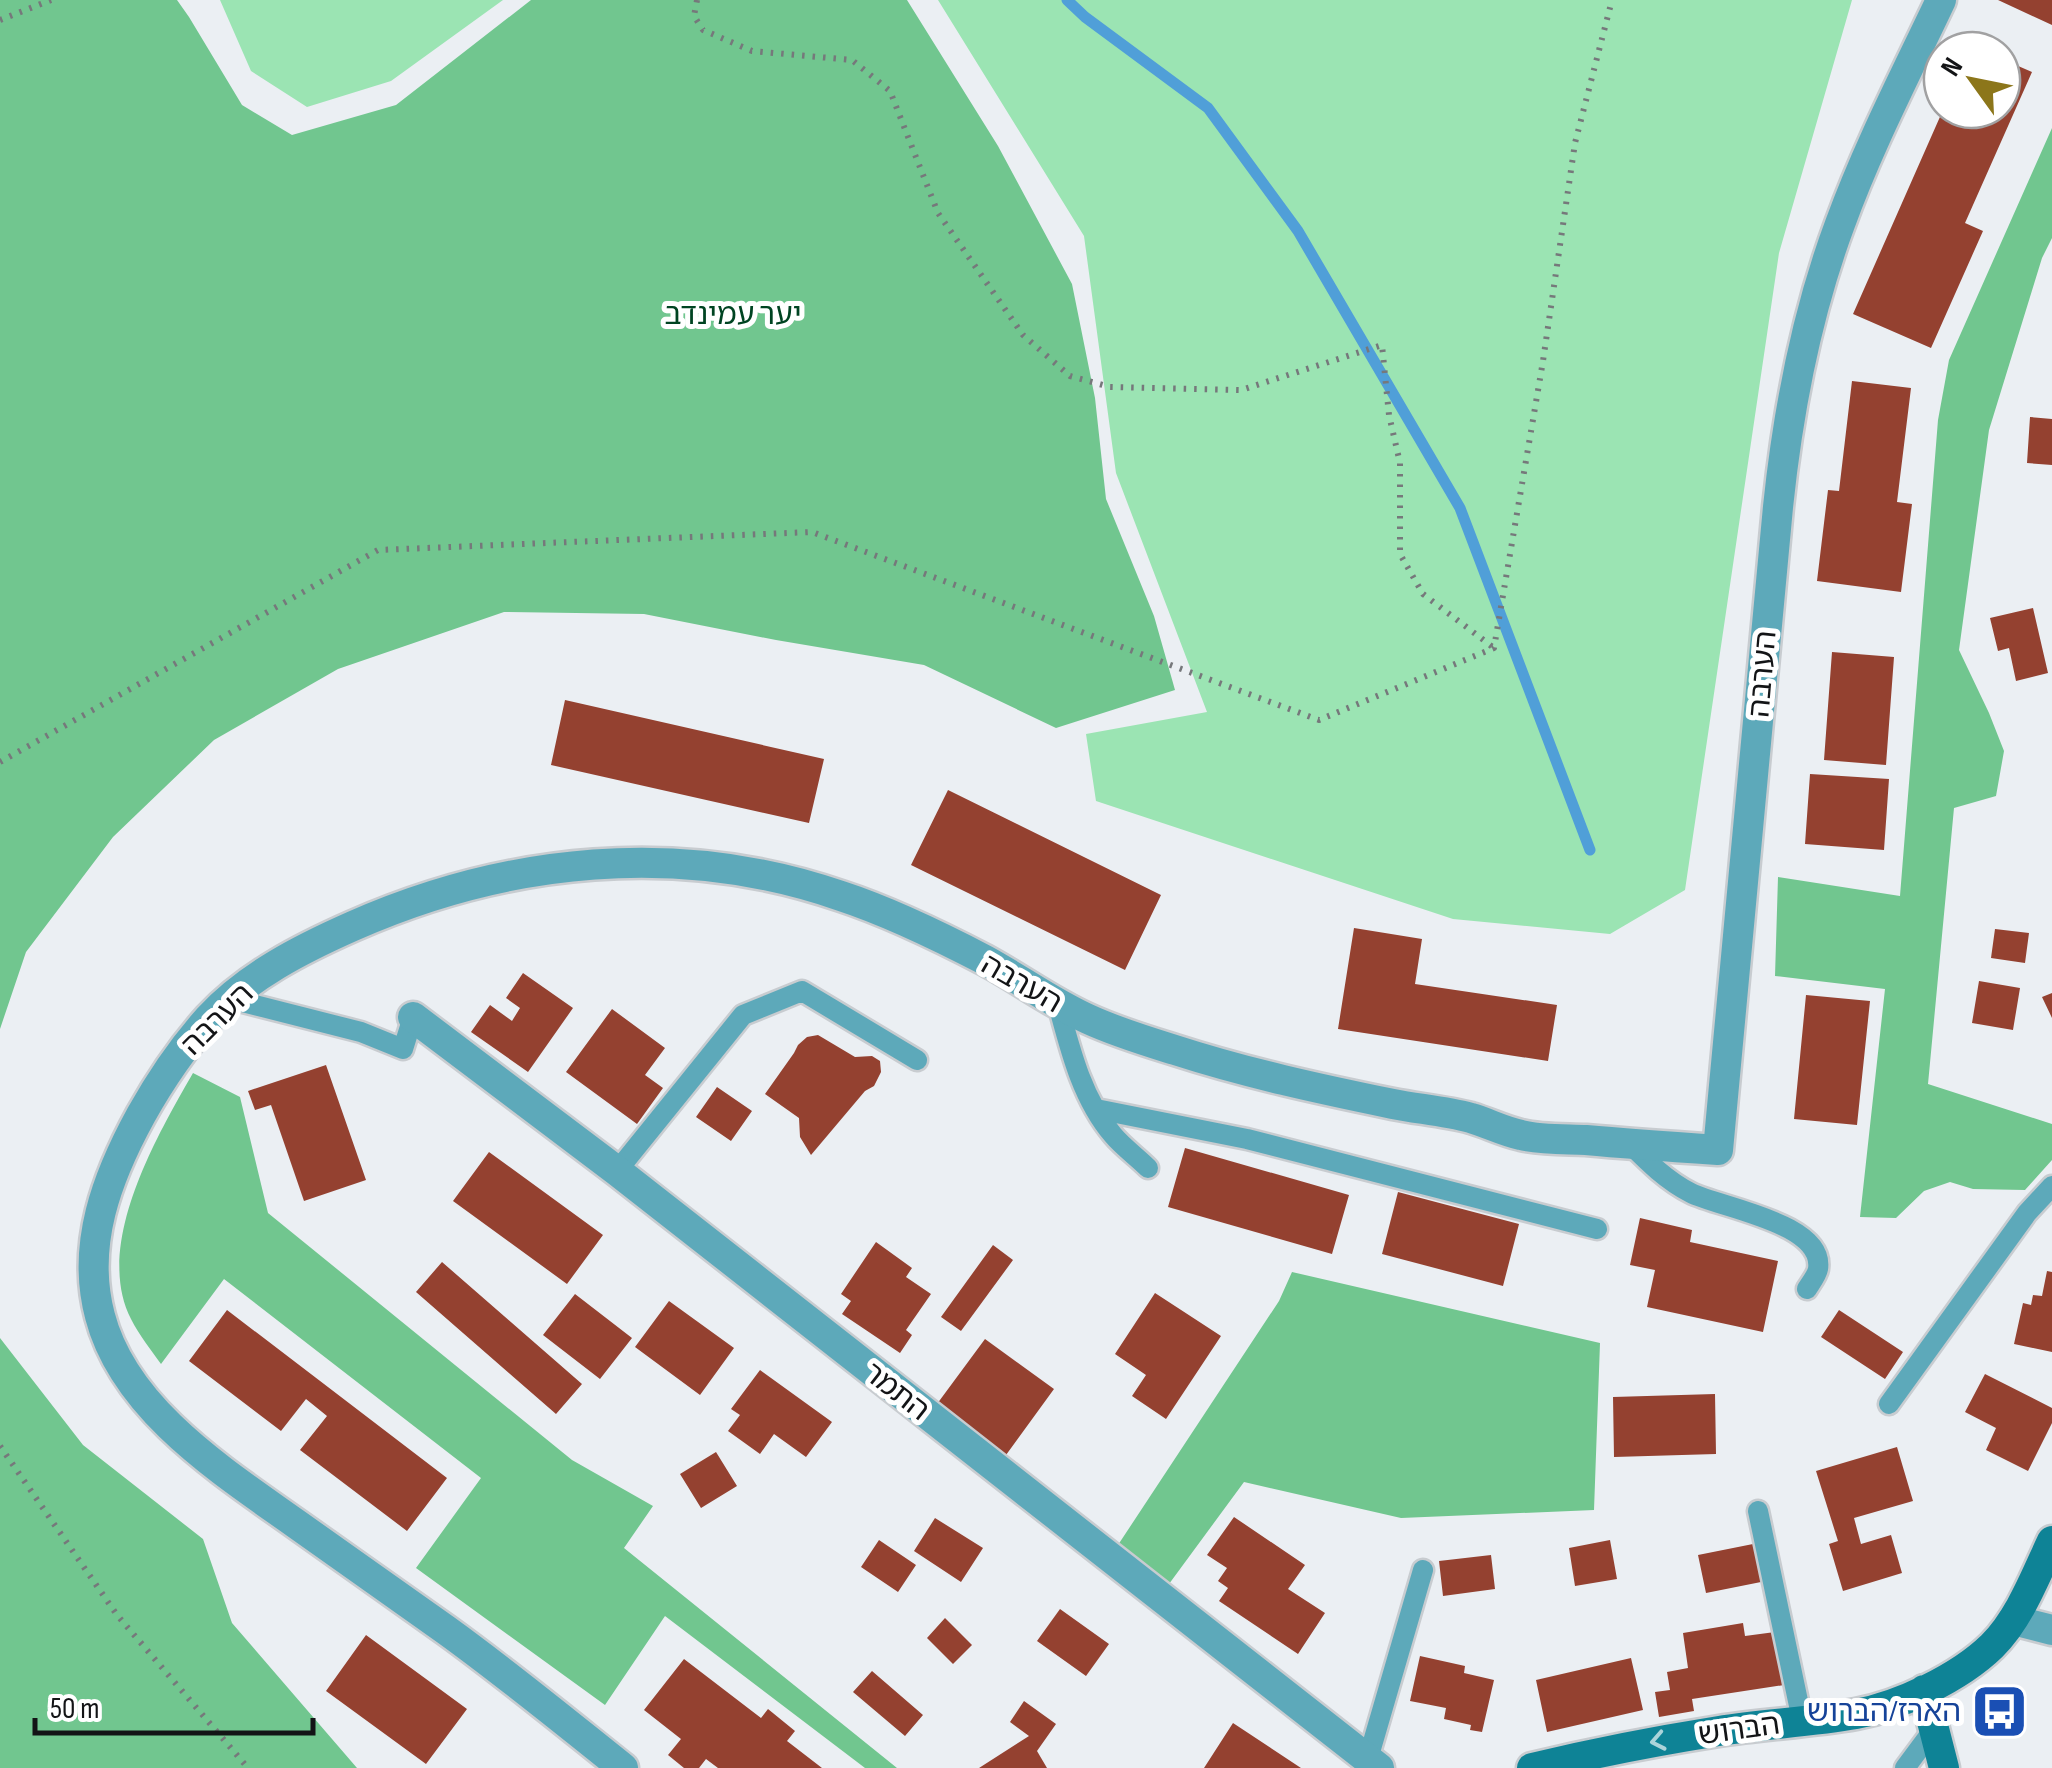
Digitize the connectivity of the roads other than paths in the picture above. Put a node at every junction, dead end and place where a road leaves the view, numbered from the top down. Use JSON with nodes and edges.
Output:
{"nodes":[{"id":1,"x":1941,"y":0,"type":"edge"},
{"id":2,"x":231,"y":999,"type":"junction"},
{"id":3,"x":1058,"y":1004,"type":"junction"},
{"id":4,"x":413,"y":1017,"type":"joint"},
{"id":5,"x":917,"y":1060,"type":"dead end"},
{"id":6,"x":1096,"y":1110,"type":"junction"},
{"id":7,"x":1630,"y":1144,"type":"junction"},
{"id":8,"x":1148,"y":1168,"type":"dead end"},
{"id":9,"x":618,"y":1171,"type":"junction"},
{"id":10,"x":2052,"y":1186,"type":"edge"},
{"id":11,"x":1598,"y":1229,"type":"dead end"},
{"id":12,"x":1807,"y":1289,"type":"dead end"},
{"id":13,"x":1889,"y":1404,"type":"dead end"},
{"id":14,"x":1758,"y":1511,"type":"dead end"},
{"id":15,"x":2052,"y":1541,"type":"edge"},
{"id":16,"x":1424,"y":1570,"type":"dead end"},
{"id":17,"x":2013,"y":1620,"type":"junction"},
{"id":18,"x":2052,"y":1630,"type":"edge"},
{"id":19,"x":1924,"y":1690,"type":"junction"},
{"id":20,"x":1802,"y":1720,"type":"junction"},
{"id":21,"x":1934,"y":1730,"type":"junction"},
{"id":22,"x":1373,"y":1764,"type":"edge"},
{"id":23,"x":622,"y":1768,"type":"edge"},
{"id":24,"x":1532,"y":1768,"type":"edge"},
{"id":25,"x":1905,"y":1768,"type":"edge"},
{"id":26,"x":1944,"y":1768,"type":"edge"}],
"edges":[{"from":1,"to":7,"type":"street","name":"הערבה"},
{"from":2,"to":3,"type":"street","name":"הערבה"},
{"from":2,"to":4,"type":"lane"},
{"from":2,"to":23,"type":"street","name":"הערבה"},
{"from":3,"to":6,"type":"lane"},
{"from":3,"to":7,"type":"street","name":"הערבה"},
{"from":4,"to":9,"type":"street","name":"התמר"},
{"from":5,"to":9,"type":"lane"},
{"from":6,"to":8,"type":"lane"},
{"from":6,"to":11,"type":"lane"},
{"from":7,"to":12,"type":"lane"},
{"from":9,"to":22,"type":"street","name":"התמר"},
{"from":10,"to":13,"type":"lane"},
{"from":14,"to":20,"type":"lane"},
{"from":15,"to":17,"type":"street","name":"הברוש"},
{"from":16,"to":22,"type":"lane"},
{"from":17,"to":18,"type":"street"},
{"from":17,"to":19,"type":"street","name":"הברוש"},
{"from":19,"to":20,"type":"street","name":"הברוש"},
{"from":19,"to":21,"type":"street"},
{"from":20,"to":24,"type":"street","name":"הברוש","one_way":true},
{"from":21,"to":25,"type":"lane"},
{"from":21,"to":26,"type":"street"}]}
